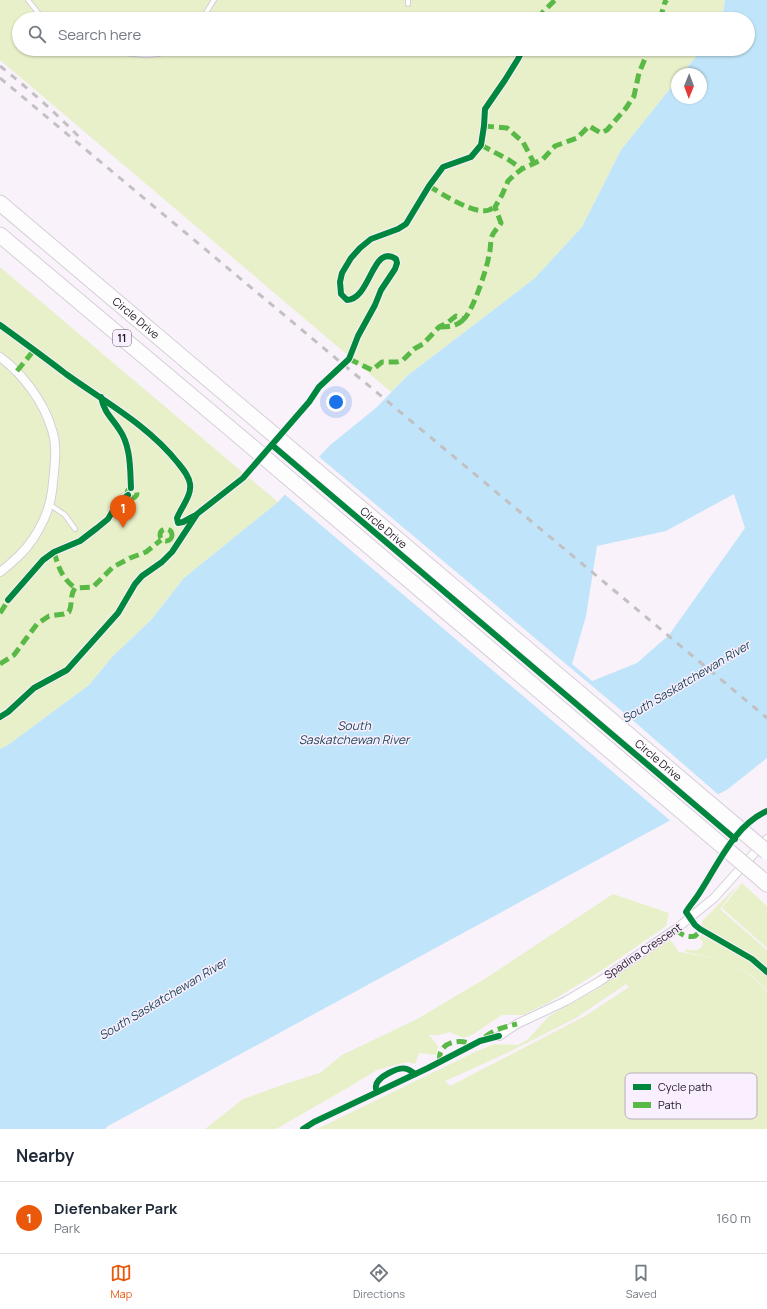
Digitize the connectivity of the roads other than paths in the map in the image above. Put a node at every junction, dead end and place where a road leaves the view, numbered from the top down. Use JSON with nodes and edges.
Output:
{"nodes":[{"id":1,"x":28,"y":0,"type":"edge"},
{"id":2,"x":214,"y":0,"type":"edge"},
{"id":3,"x":37,"y":12,"type":"edge"},
{"id":4,"x":206,"y":12,"type":"edge"},
{"id":5,"x":0,"y":203,"type":"edge"},
{"id":6,"x":0,"y":235,"type":"edge"},
{"id":7,"x":0,"y":356,"type":"edge"},
{"id":8,"x":49,"y":504,"type":"junction"},
{"id":9,"x":75,"y":529,"type":"dead end"},
{"id":10,"x":0,"y":572,"type":"edge"},
{"id":11,"x":767,"y":839,"type":"edge"},
{"id":12,"x":767,"y":852,"type":"edge"},
{"id":13,"x":763,"y":881,"type":"edge"},
{"id":14,"x":499,"y":1036,"type":"dead end"}],
"edges":[{"from":1,"to":3,"type":"lane"},
{"from":2,"to":4,"type":"lane"},
{"from":5,"to":12,"type":"highway","name":"Circle Drive","number":"11","bridge":true},
{"from":6,"to":13,"type":"highway","number":"11","bridge":true},
{"from":7,"to":8,"type":"street"},
{"from":8,"to":9,"type":"lane"},
{"from":8,"to":10,"type":"street"},
{"from":11,"to":14,"type":"street","name":"Spadina Crescent"}]}
